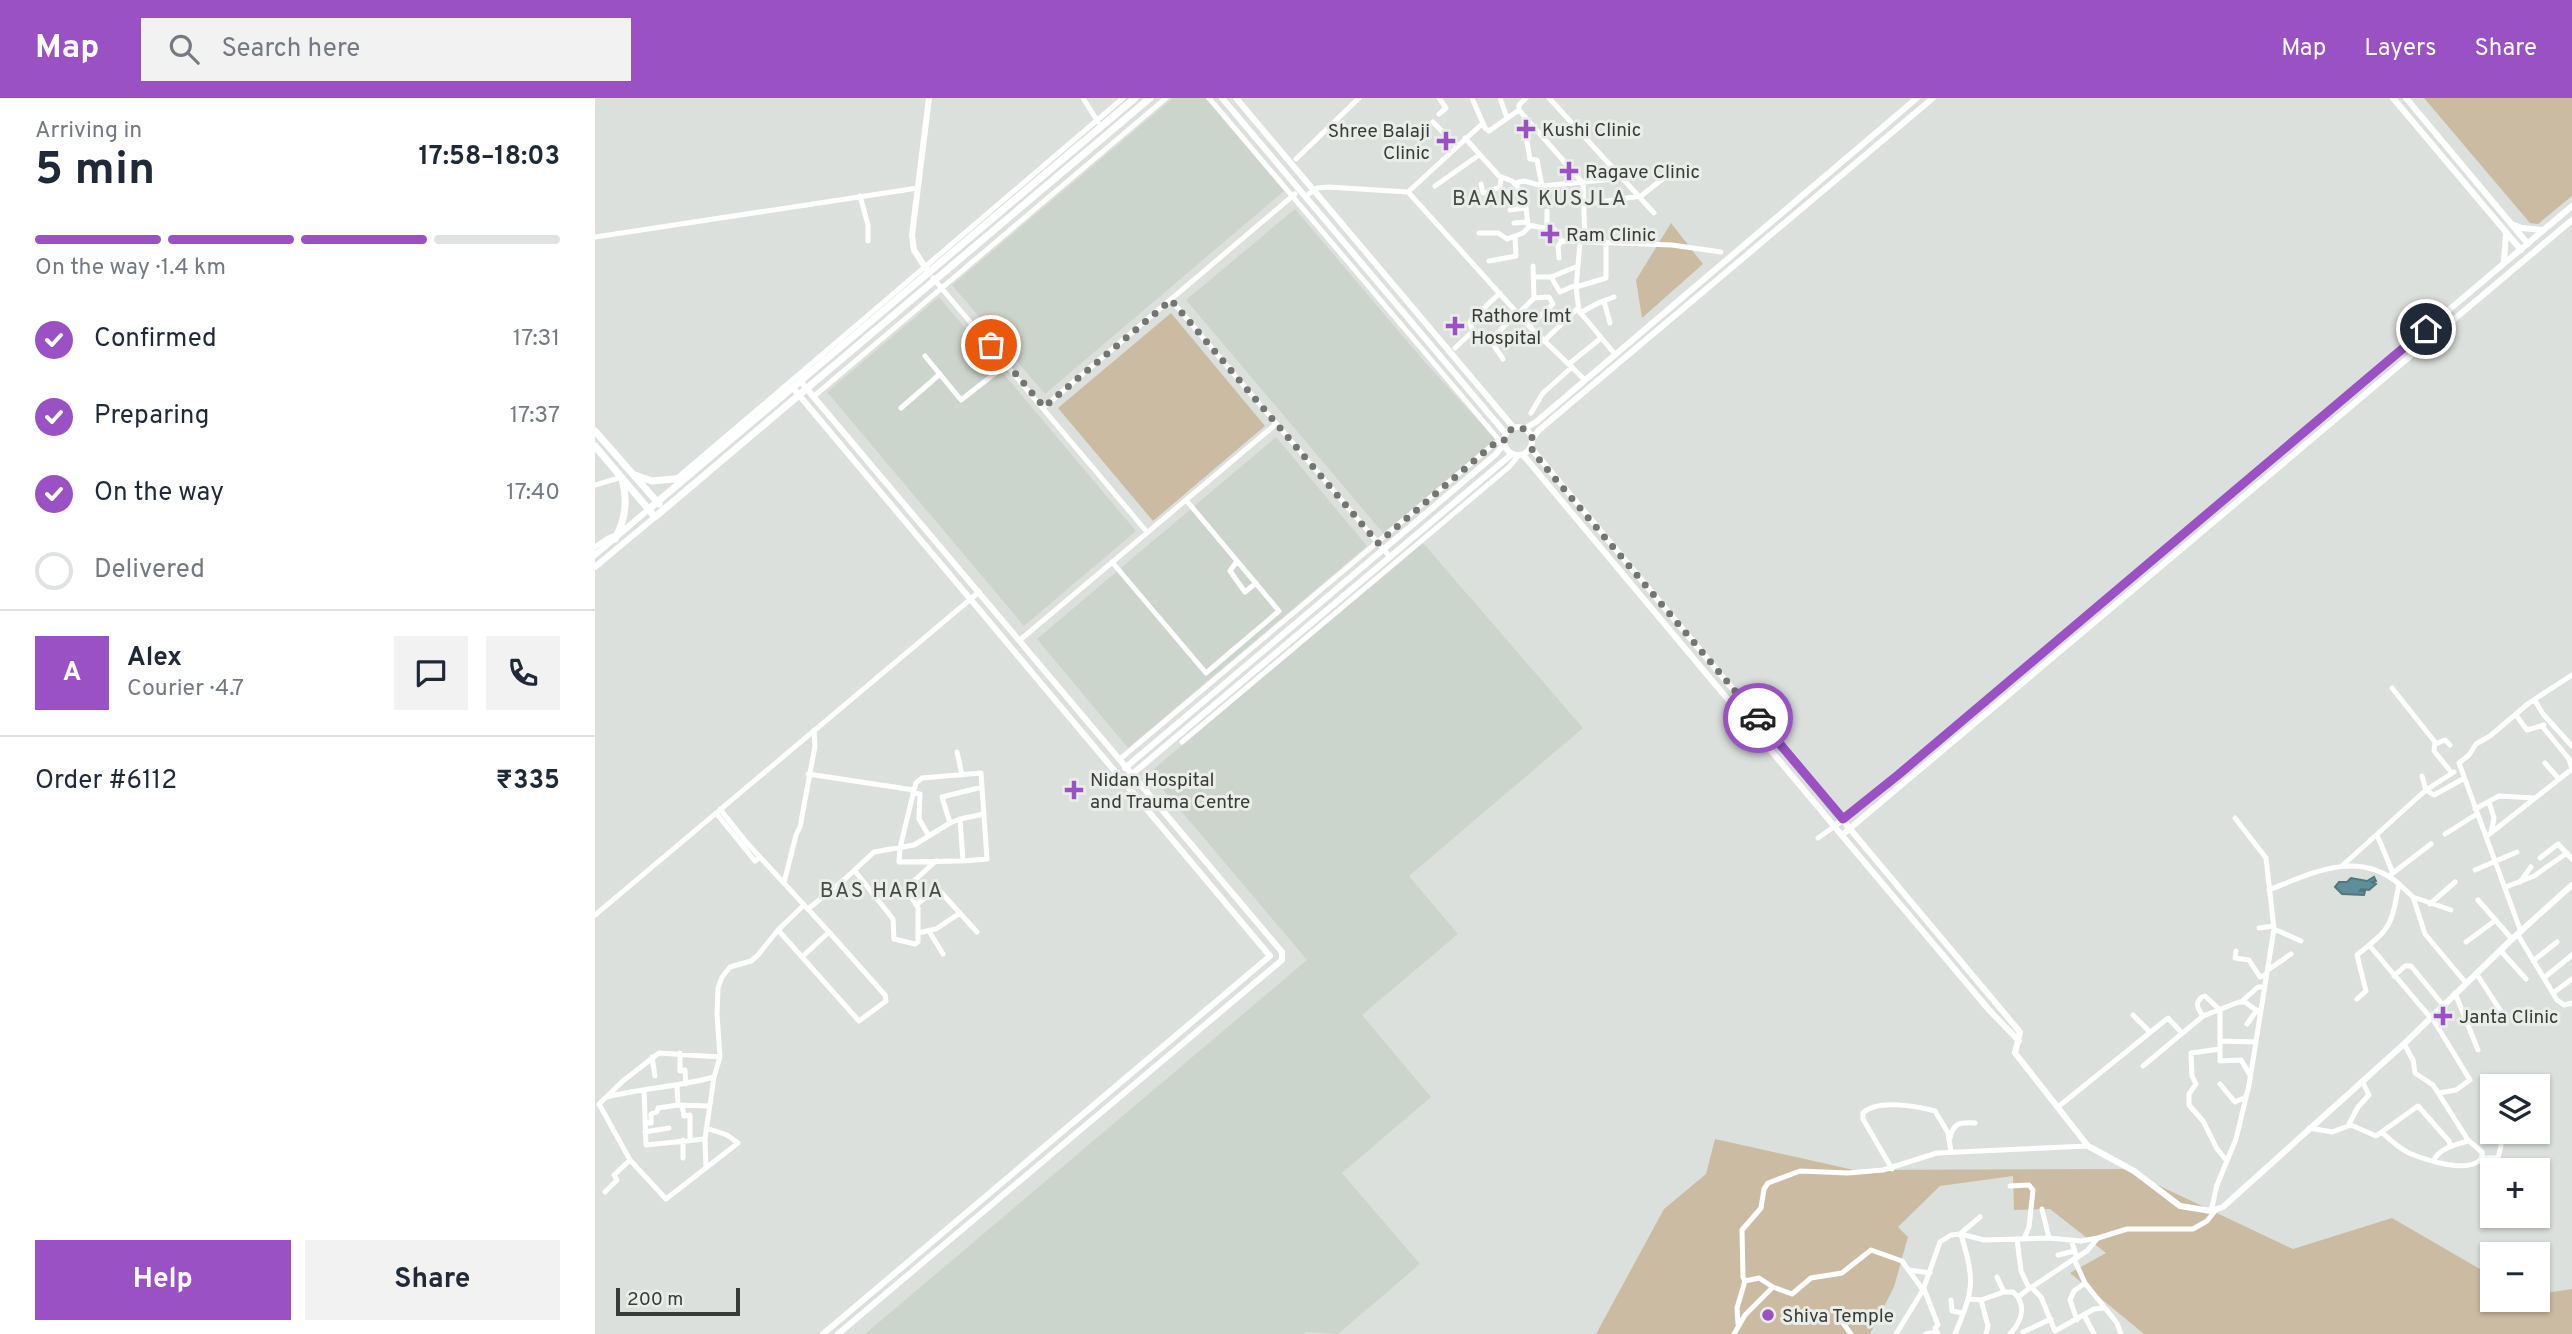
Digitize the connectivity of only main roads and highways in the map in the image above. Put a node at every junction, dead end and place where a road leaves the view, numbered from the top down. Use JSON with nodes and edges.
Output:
{"nodes":[{"id":1,"x":1135,"y":98,"type":"edge"},
{"id":2,"x":1150,"y":98,"type":"edge"},
{"id":3,"x":595,"y":431,"type":"edge"},
{"id":4,"x":595,"y":446,"type":"edge"},
{"id":5,"x":632,"y":473,"type":"junction"},
{"id":6,"x":622,"y":477,"type":"junction"},
{"id":7,"x":688,"y":477,"type":"junction"},
{"id":8,"x":657,"y":503,"type":"junction"},
{"id":9,"x":649,"y":509,"type":"junction"},
{"id":10,"x":664,"y":510,"type":"junction"},
{"id":11,"x":616,"y":536,"type":"road end"}],
"edges":[{"from":1,"to":7,"type":"main road"},
{"from":2,"to":10,"type":"main road"},
{"from":3,"to":5,"type":"main road"},
{"from":4,"to":6,"type":"main road"},
{"from":5,"to":7,"type":"main road"},
{"from":5,"to":8,"type":"main road"},
{"from":6,"to":9,"type":"main road"},
{"from":6,"to":11,"type":"main road"},
{"from":7,"to":8,"type":"main road"},
{"from":8,"to":9,"type":"main road"},
{"from":8,"to":10,"type":"main road"},
{"from":9,"to":10,"type":"main road"}]}
